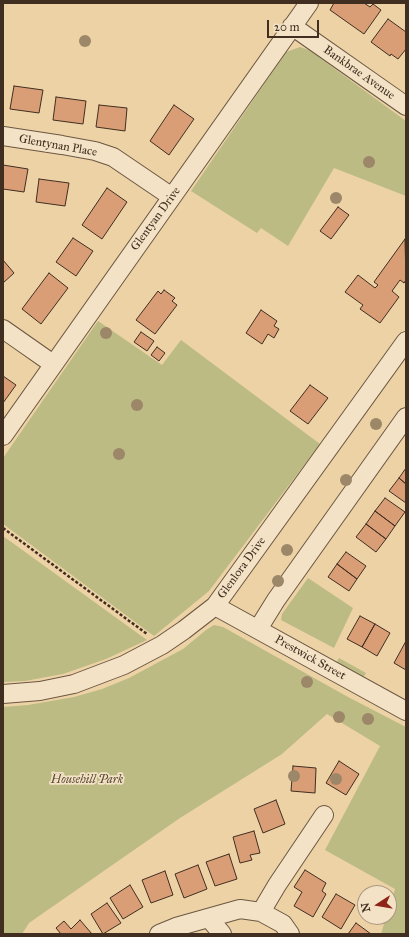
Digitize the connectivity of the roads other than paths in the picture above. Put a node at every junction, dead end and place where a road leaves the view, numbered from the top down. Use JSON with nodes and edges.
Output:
{"nodes":[{"id":1,"x":309,"y":3,"type":"edge"},
{"id":2,"x":292,"y":26,"type":"junction"},
{"id":3,"x":406,"y":106,"type":"edge"},
{"id":4,"x":3,"y":136,"type":"edge"},
{"id":5,"x":172,"y":197,"type":"junction"},
{"id":6,"x":3,"y":329,"type":"edge"},
{"id":7,"x":406,"y":341,"type":"edge"},
{"id":8,"x":53,"y":364,"type":"junction"},
{"id":9,"x":406,"y":417,"type":"edge"},
{"id":10,"x":3,"y":436,"type":"edge"},
{"id":11,"x":215,"y":606,"type":"junction"},
{"id":12,"x":258,"y":629,"type":"junction"},
{"id":13,"x":3,"y":694,"type":"edge"},
{"id":14,"x":406,"y":711,"type":"edge"},
{"id":15,"x":324,"y":815,"type":"dead end"},
{"id":16,"x":261,"y":912,"type":"junction"},
{"id":17,"x":209,"y":918,"type":"junction"},
{"id":18,"x":159,"y":934,"type":"edge"},
{"id":19,"x":222,"y":934,"type":"edge"},
{"id":20,"x":290,"y":934,"type":"edge"}],
"edges":[{"from":1,"to":2,"type":"street","name":"Glentyan Drive"},
{"from":2,"to":3,"type":"street","name":"Bankbrae Avenue"},
{"from":2,"to":5,"type":"street","name":"Glentyan Drive"},
{"from":4,"to":5,"type":"street","name":"Glentynan Place"},
{"from":5,"to":8,"type":"street","name":"Glentyan Drive"},
{"from":6,"to":8,"type":"street"},
{"from":7,"to":11,"type":"street","name":"Glenlora Drive"},
{"from":8,"to":10,"type":"street","name":"Glentyan Drive"},
{"from":9,"to":12,"type":"street"},
{"from":11,"to":12,"type":"street","name":"Prestwick Street"},
{"from":11,"to":13,"type":"street","name":"Glenlora Drive"},
{"from":12,"to":14,"type":"street","name":"Prestwick Street"},
{"from":15,"to":16,"type":"street"},
{"from":16,"to":17,"type":"street"},
{"from":16,"to":20,"type":"street"},
{"from":17,"to":18,"type":"street"},
{"from":17,"to":19,"type":"street"}]}
